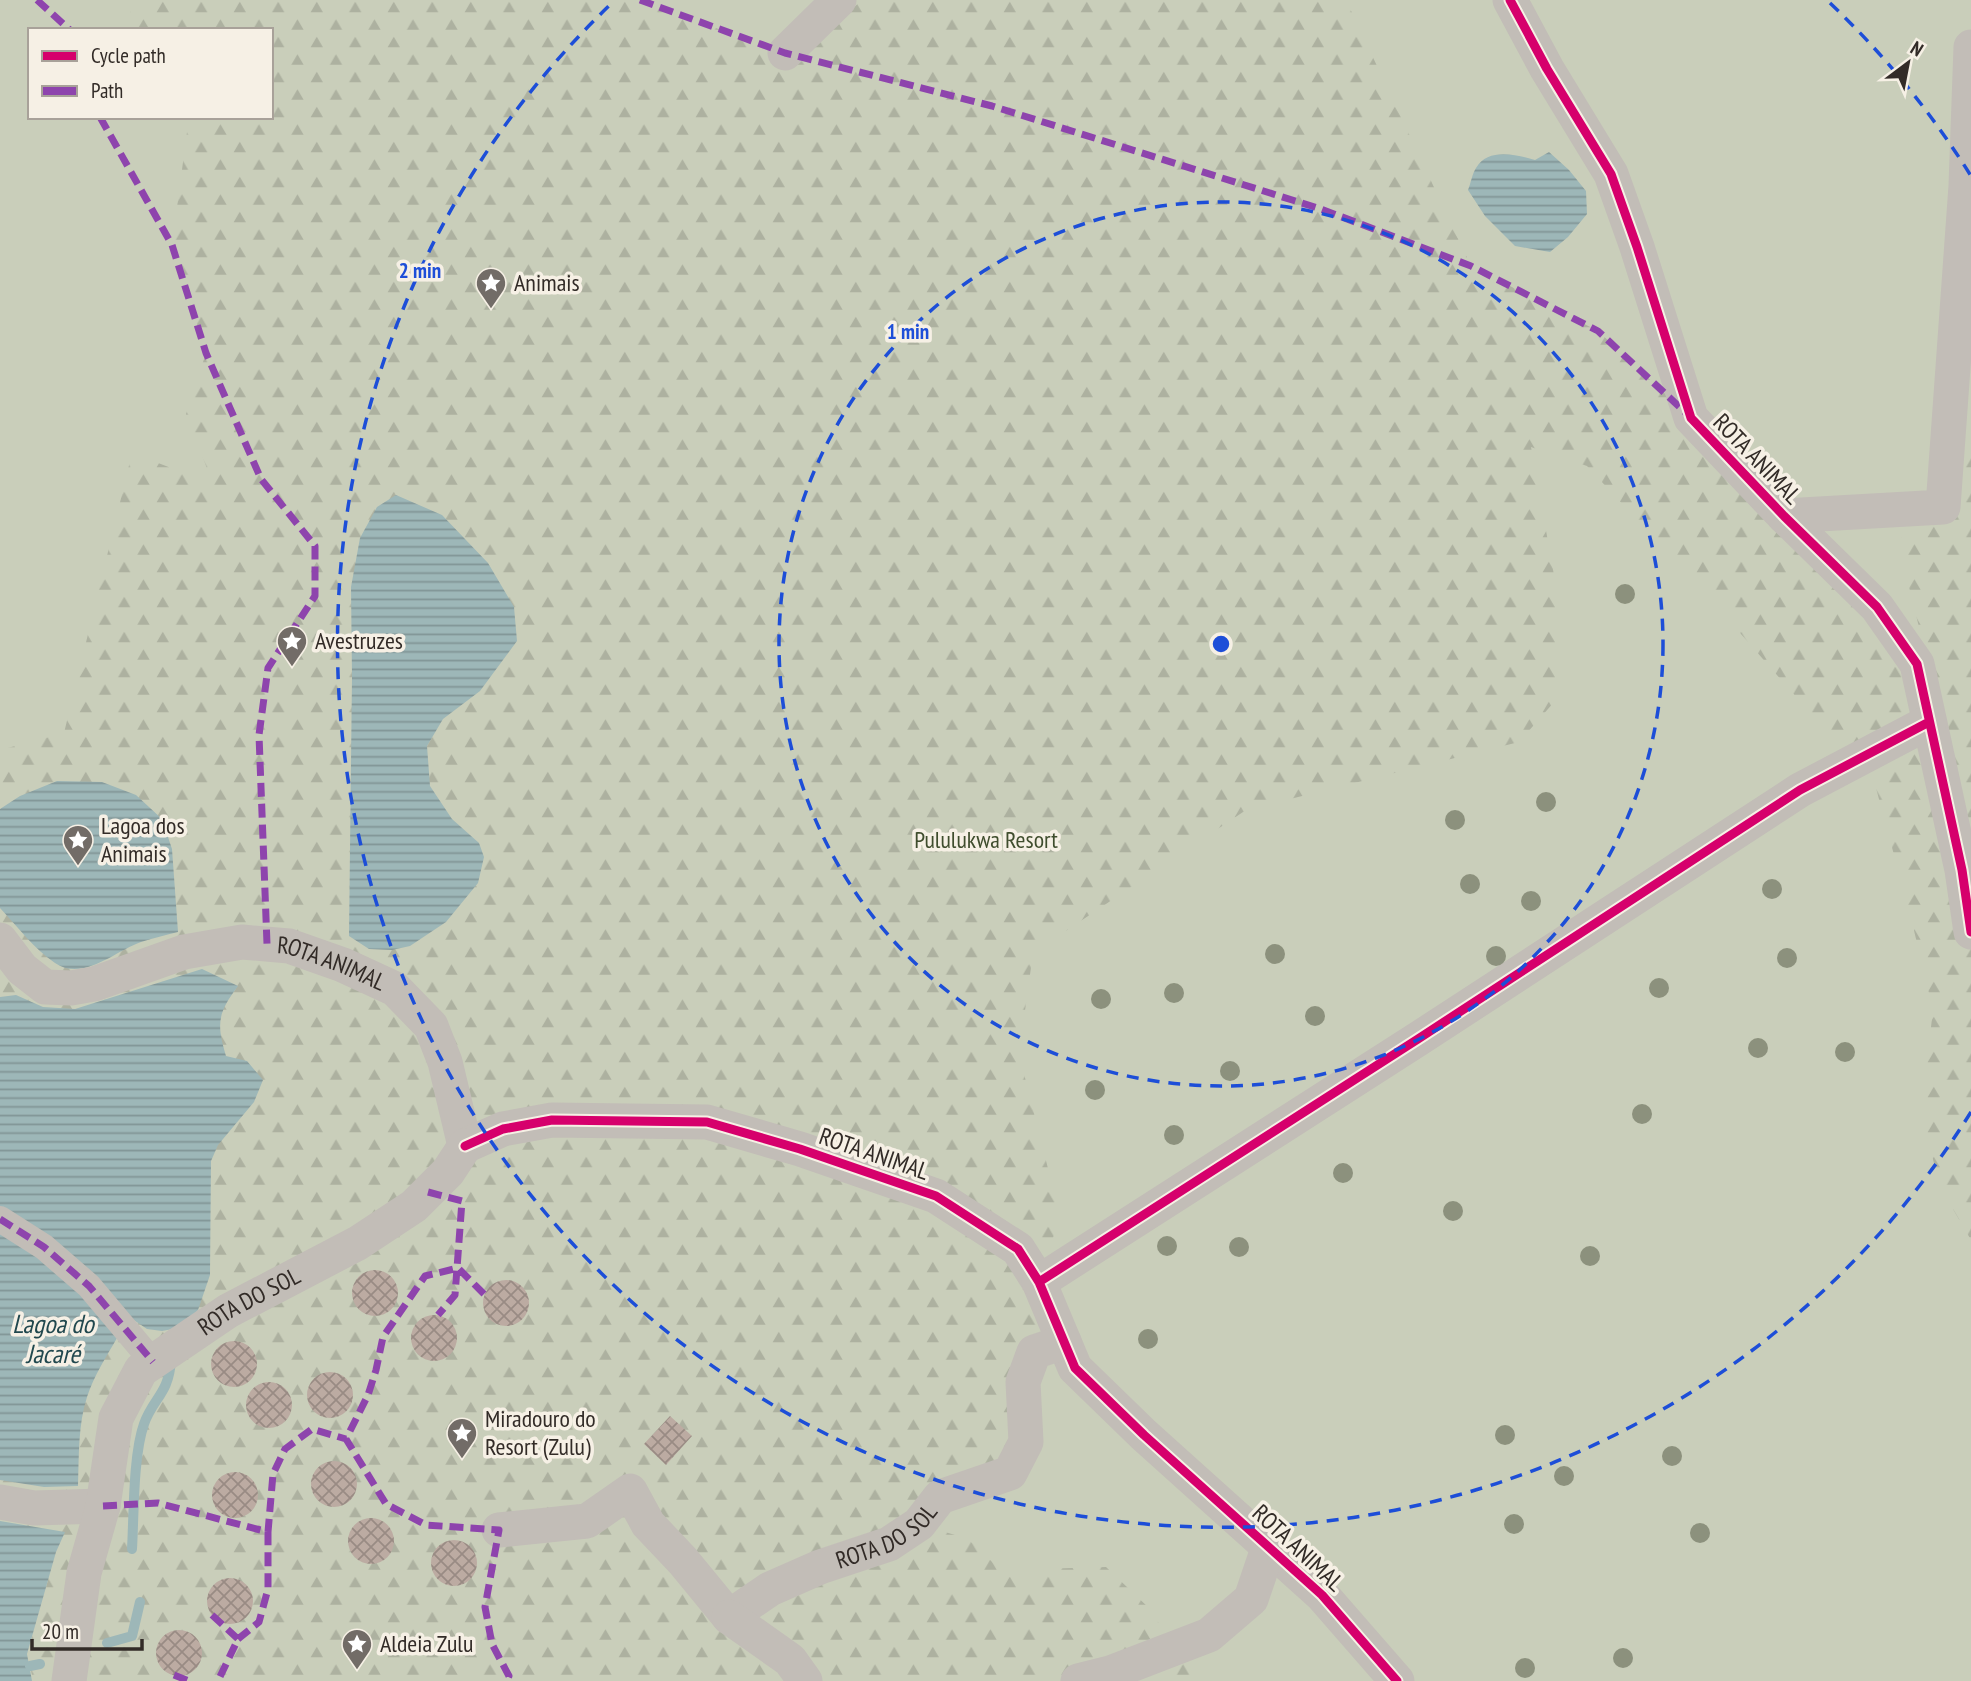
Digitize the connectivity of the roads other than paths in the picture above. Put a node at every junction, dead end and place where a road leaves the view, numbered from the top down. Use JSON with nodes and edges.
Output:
{"nodes":[{"id":1,"x":839,"y":0,"type":"edge"},
{"id":2,"x":1510,"y":0,"type":"edge"},
{"id":3,"x":1971,"y":47,"type":"edge"},
{"id":4,"x":785,"y":53,"type":"dead end"},
{"id":5,"x":1784,"y":516,"type":"junction"},
{"id":6,"x":1929,"y":722,"type":"junction"},
{"id":7,"x":1971,"y":932,"type":"edge"},
{"id":8,"x":0,"y":940,"type":"edge"},
{"id":9,"x":464,"y":1146,"type":"junction"},
{"id":10,"x":0,"y":1219,"type":"edge"},
{"id":11,"x":1039,"y":1282,"type":"junction"},
{"id":12,"x":1064,"y":1342,"type":"junction"},
{"id":13,"x":153,"y":1362,"type":"junction"},
{"id":14,"x":0,"y":1502,"type":"edge"},
{"id":15,"x":103,"y":1506,"type":"junction"},
{"id":16,"x":499,"y":1531,"type":"dead end"},
{"id":17,"x":1269,"y":1546,"type":"junction"},
{"id":18,"x":729,"y":1617,"type":"junction"},
{"id":19,"x":69,"y":1681,"type":"edge"},
{"id":20,"x":805,"y":1681,"type":"edge"},
{"id":21,"x":1078,"y":1681,"type":"edge"},
{"id":22,"x":1396,"y":1681,"type":"edge"}],
"edges":[{"from":1,"to":4,"type":"street"},
{"from":2,"to":5,"type":"street","name":"ROTA ANIMAL"},
{"from":3,"to":5,"type":"street","name":"ROTA ANIMAL"},
{"from":5,"to":6,"type":"street","name":"ROTA ANIMAL"},
{"from":6,"to":7,"type":"street","name":"ROTA ANIMAL"},
{"from":6,"to":11,"type":"street"},
{"from":8,"to":9,"type":"street","name":"ROTA ANIMAL"},
{"from":9,"to":11,"type":"street","name":"ROTA ANIMAL"},
{"from":9,"to":13,"type":"street","name":"ROTA DO SOL"},
{"from":10,"to":13,"type":"street"},
{"from":11,"to":12,"type":"street","name":"ROTA ANIMAL"},
{"from":12,"to":17,"type":"street","name":"ROTA ANIMAL"},
{"from":12,"to":18,"type":"street","name":"ROTA DO SOL"},
{"from":13,"to":15,"type":"street","name":"ROTA DO SOL"},
{"from":14,"to":15,"type":"street"},
{"from":15,"to":19,"type":"street","name":"ROTA DO SOL"},
{"from":16,"to":18,"type":"street"},
{"from":17,"to":21,"type":"street"},
{"from":17,"to":22,"type":"street","name":"ROTA ANIMAL"},
{"from":18,"to":20,"type":"street"}]}
